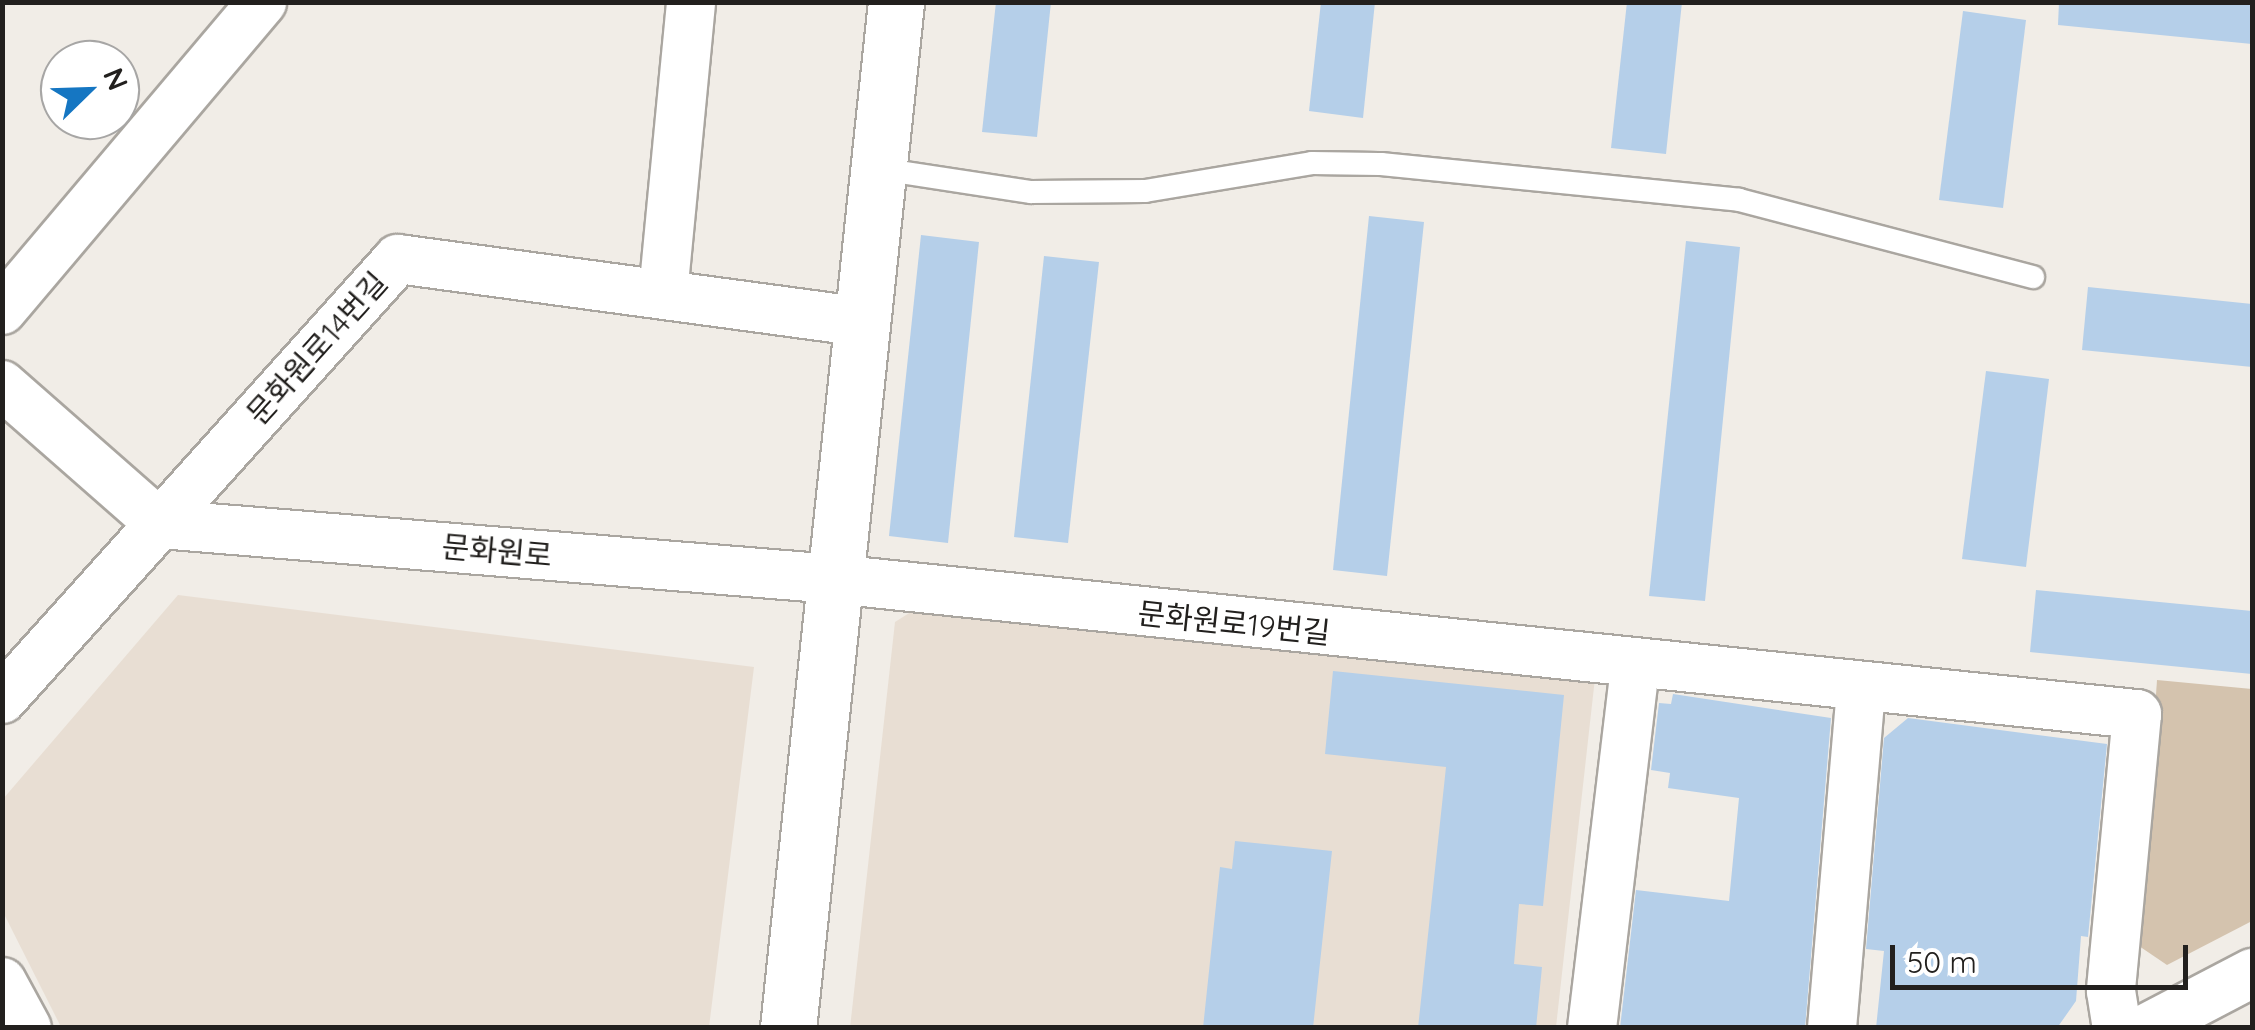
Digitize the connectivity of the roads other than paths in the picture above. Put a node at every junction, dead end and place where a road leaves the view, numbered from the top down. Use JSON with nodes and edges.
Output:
{"nodes":[{"id":1,"x":262,"y":2,"type":"edge"},
{"id":2,"x":691,"y":2,"type":"edge"},
{"id":3,"x":896,"y":2,"type":"edge"},
{"id":4,"x":880,"y":169,"type":"junction"},
{"id":5,"x":2033,"y":277,"type":"dead end"},
{"id":6,"x":664,"y":294,"type":"junction"},
{"id":7,"x":2,"y":310,"type":"edge"},
{"id":8,"x":865,"y":322,"type":"junction"},
{"id":9,"x":2,"y":385,"type":"edge"},
{"id":10,"x":160,"y":524,"type":"junction"},
{"id":11,"x":834,"y":579,"type":"junction"},
{"id":12,"x":1634,"y":666,"type":"junction"},
{"id":13,"x":1861,"y":687,"type":"junction"},
{"id":14,"x":2,"y":699,"type":"edge"},
{"id":15,"x":2252,"y":973,"type":"edge"},
{"id":16,"x":2,"y":982,"type":"edge"},
{"id":17,"x":28,"y":1028,"type":"edge"},
{"id":18,"x":788,"y":1028,"type":"edge"},
{"id":19,"x":1592,"y":1028,"type":"edge"},
{"id":20,"x":1832,"y":1028,"type":"edge"},
{"id":21,"x":2117,"y":1028,"type":"edge"},
{"id":22,"x":2148,"y":1028,"type":"edge"}],
"edges":[{"from":1,"to":7,"type":"street"},
{"from":2,"to":6,"type":"street"},
{"from":3,"to":4,"type":"street"},
{"from":4,"to":5,"type":"lane"},
{"from":4,"to":8,"type":"street"},
{"from":6,"to":8,"type":"street","name":"문화원로14번길"},
{"from":6,"to":10,"type":"street","name":"문화원로14번길"},
{"from":8,"to":11,"type":"street"},
{"from":9,"to":10,"type":"street"},
{"from":10,"to":11,"type":"street","name":"문화원로"},
{"from":10,"to":14,"type":"street","name":"문화원로14번길"},
{"from":11,"to":12,"type":"street","name":"문화원로19번길"},
{"from":11,"to":18,"type":"street"},
{"from":12,"to":13,"type":"street","name":"문화원로19번길"},
{"from":12,"to":19,"type":"street"},
{"from":13,"to":20,"type":"street"},
{"from":13,"to":21,"type":"street","name":"문화원로19번길"},
{"from":15,"to":22,"type":"street"},
{"from":16,"to":17,"type":"street"}]}
